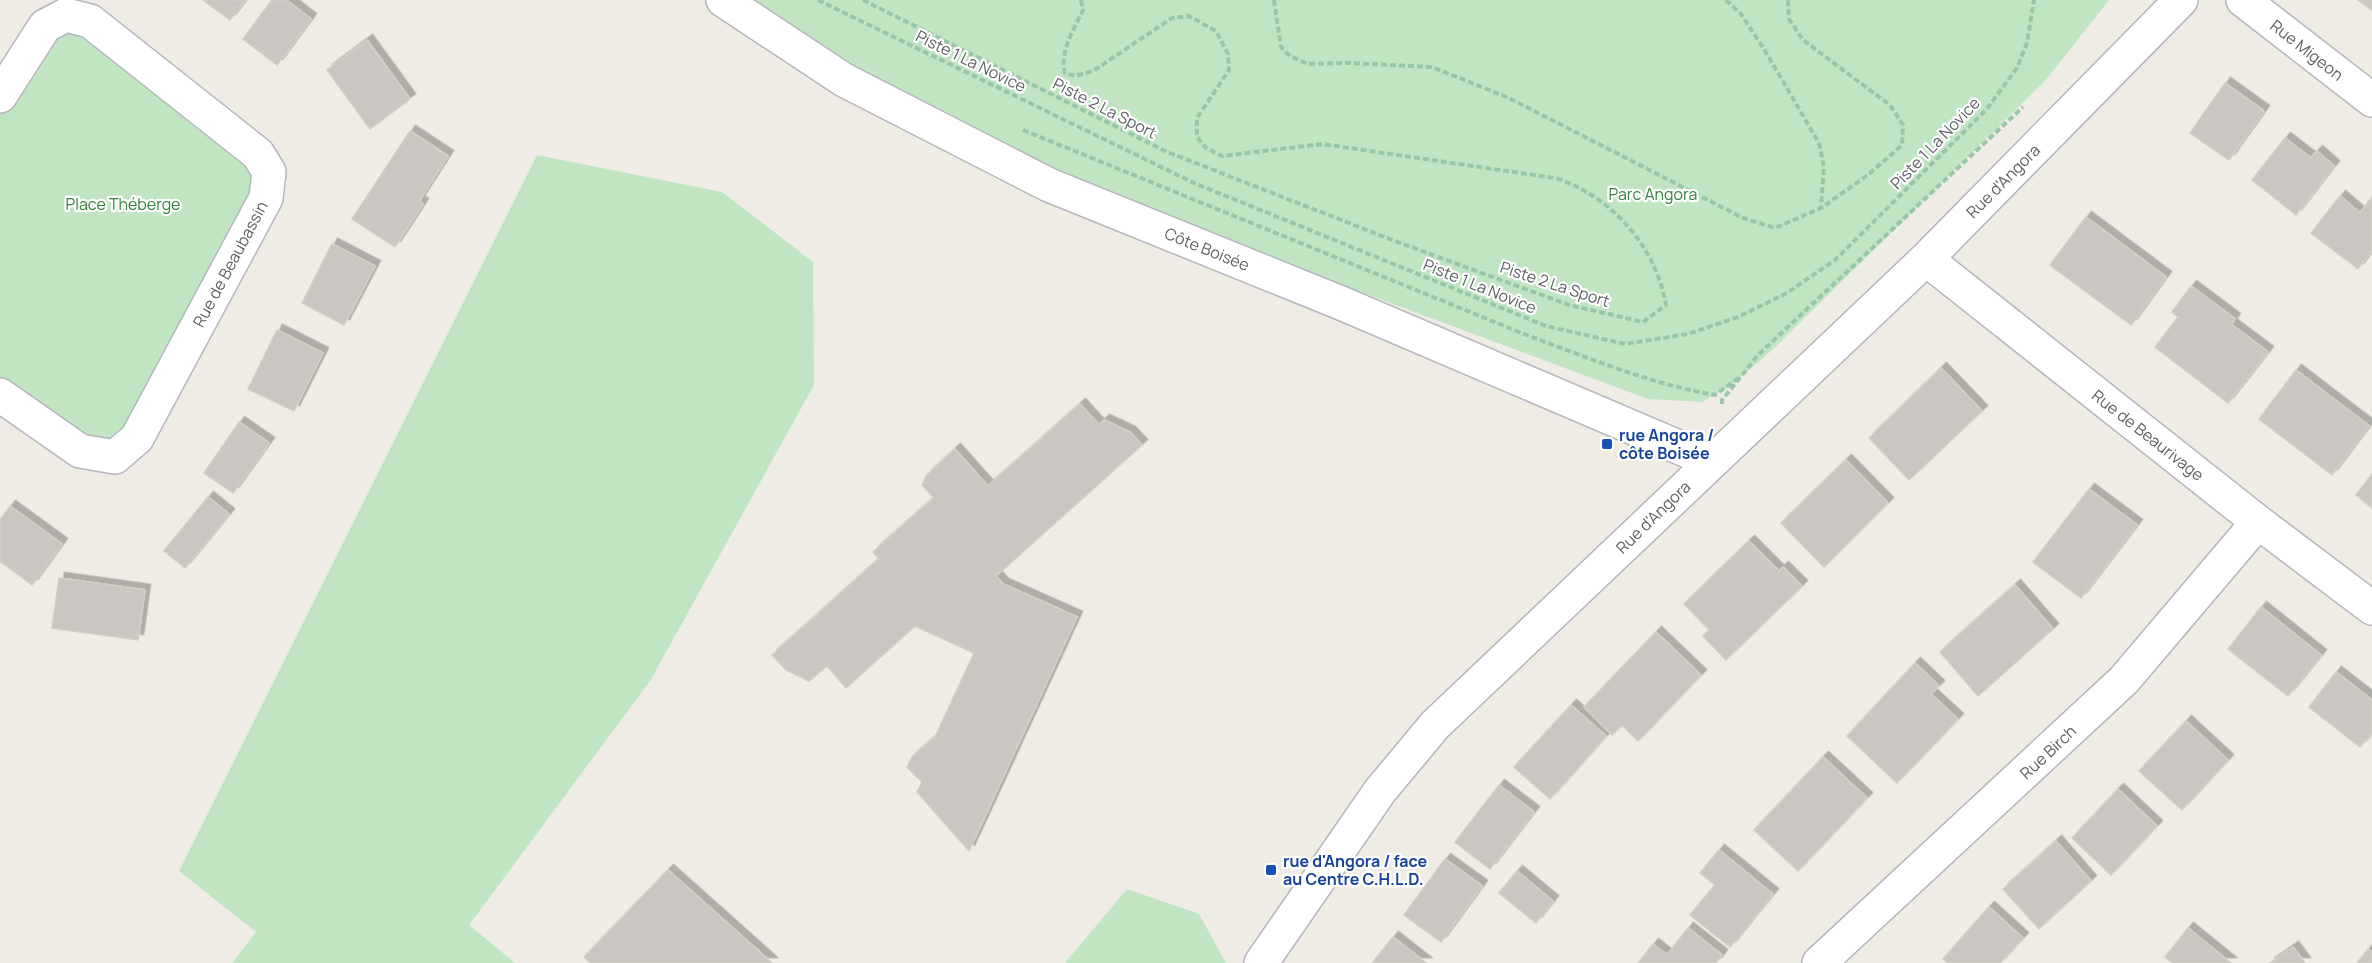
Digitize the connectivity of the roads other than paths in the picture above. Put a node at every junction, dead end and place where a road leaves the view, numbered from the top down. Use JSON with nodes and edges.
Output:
{"nodes":[{"id":1,"x":723,"y":0,"type":"edge"},
{"id":2,"x":2181,"y":0,"type":"edge"},
{"id":3,"x":2243,"y":0,"type":"edge"},
{"id":4,"x":0,"y":96,"type":"edge"},
{"id":5,"x":2372,"y":100,"type":"edge"},
{"id":6,"x":1926,"y":260,"type":"junction"},
{"id":7,"x":0,"y":395,"type":"edge"},
{"id":8,"x":1711,"y":461,"type":"junction"},
{"id":9,"x":2258,"y":522,"type":"junction"},
{"id":10,"x":2372,"y":608,"type":"edge"},
{"id":11,"x":1262,"y":963,"type":"edge"},
{"id":12,"x":1819,"y":963,"type":"edge"}],
"edges":[{"from":1,"to":8,"type":"street","name":"Côte Boisée"},
{"from":2,"to":6,"type":"street","name":"Rue d'Angora"},
{"from":3,"to":5,"type":"street","name":"Rue Migeon"},
{"from":4,"to":7,"type":"street","name":"Rue de Beaubassin"},
{"from":6,"to":8,"type":"street","name":"Rue d'Angora"},
{"from":6,"to":9,"type":"street","name":"Rue de Beaurivage"},
{"from":8,"to":11,"type":"street","name":"Rue d'Angora"},
{"from":9,"to":10,"type":"street","name":"Rue de Beaurivage"},
{"from":9,"to":12,"type":"street","name":"Rue Birch"}]}
